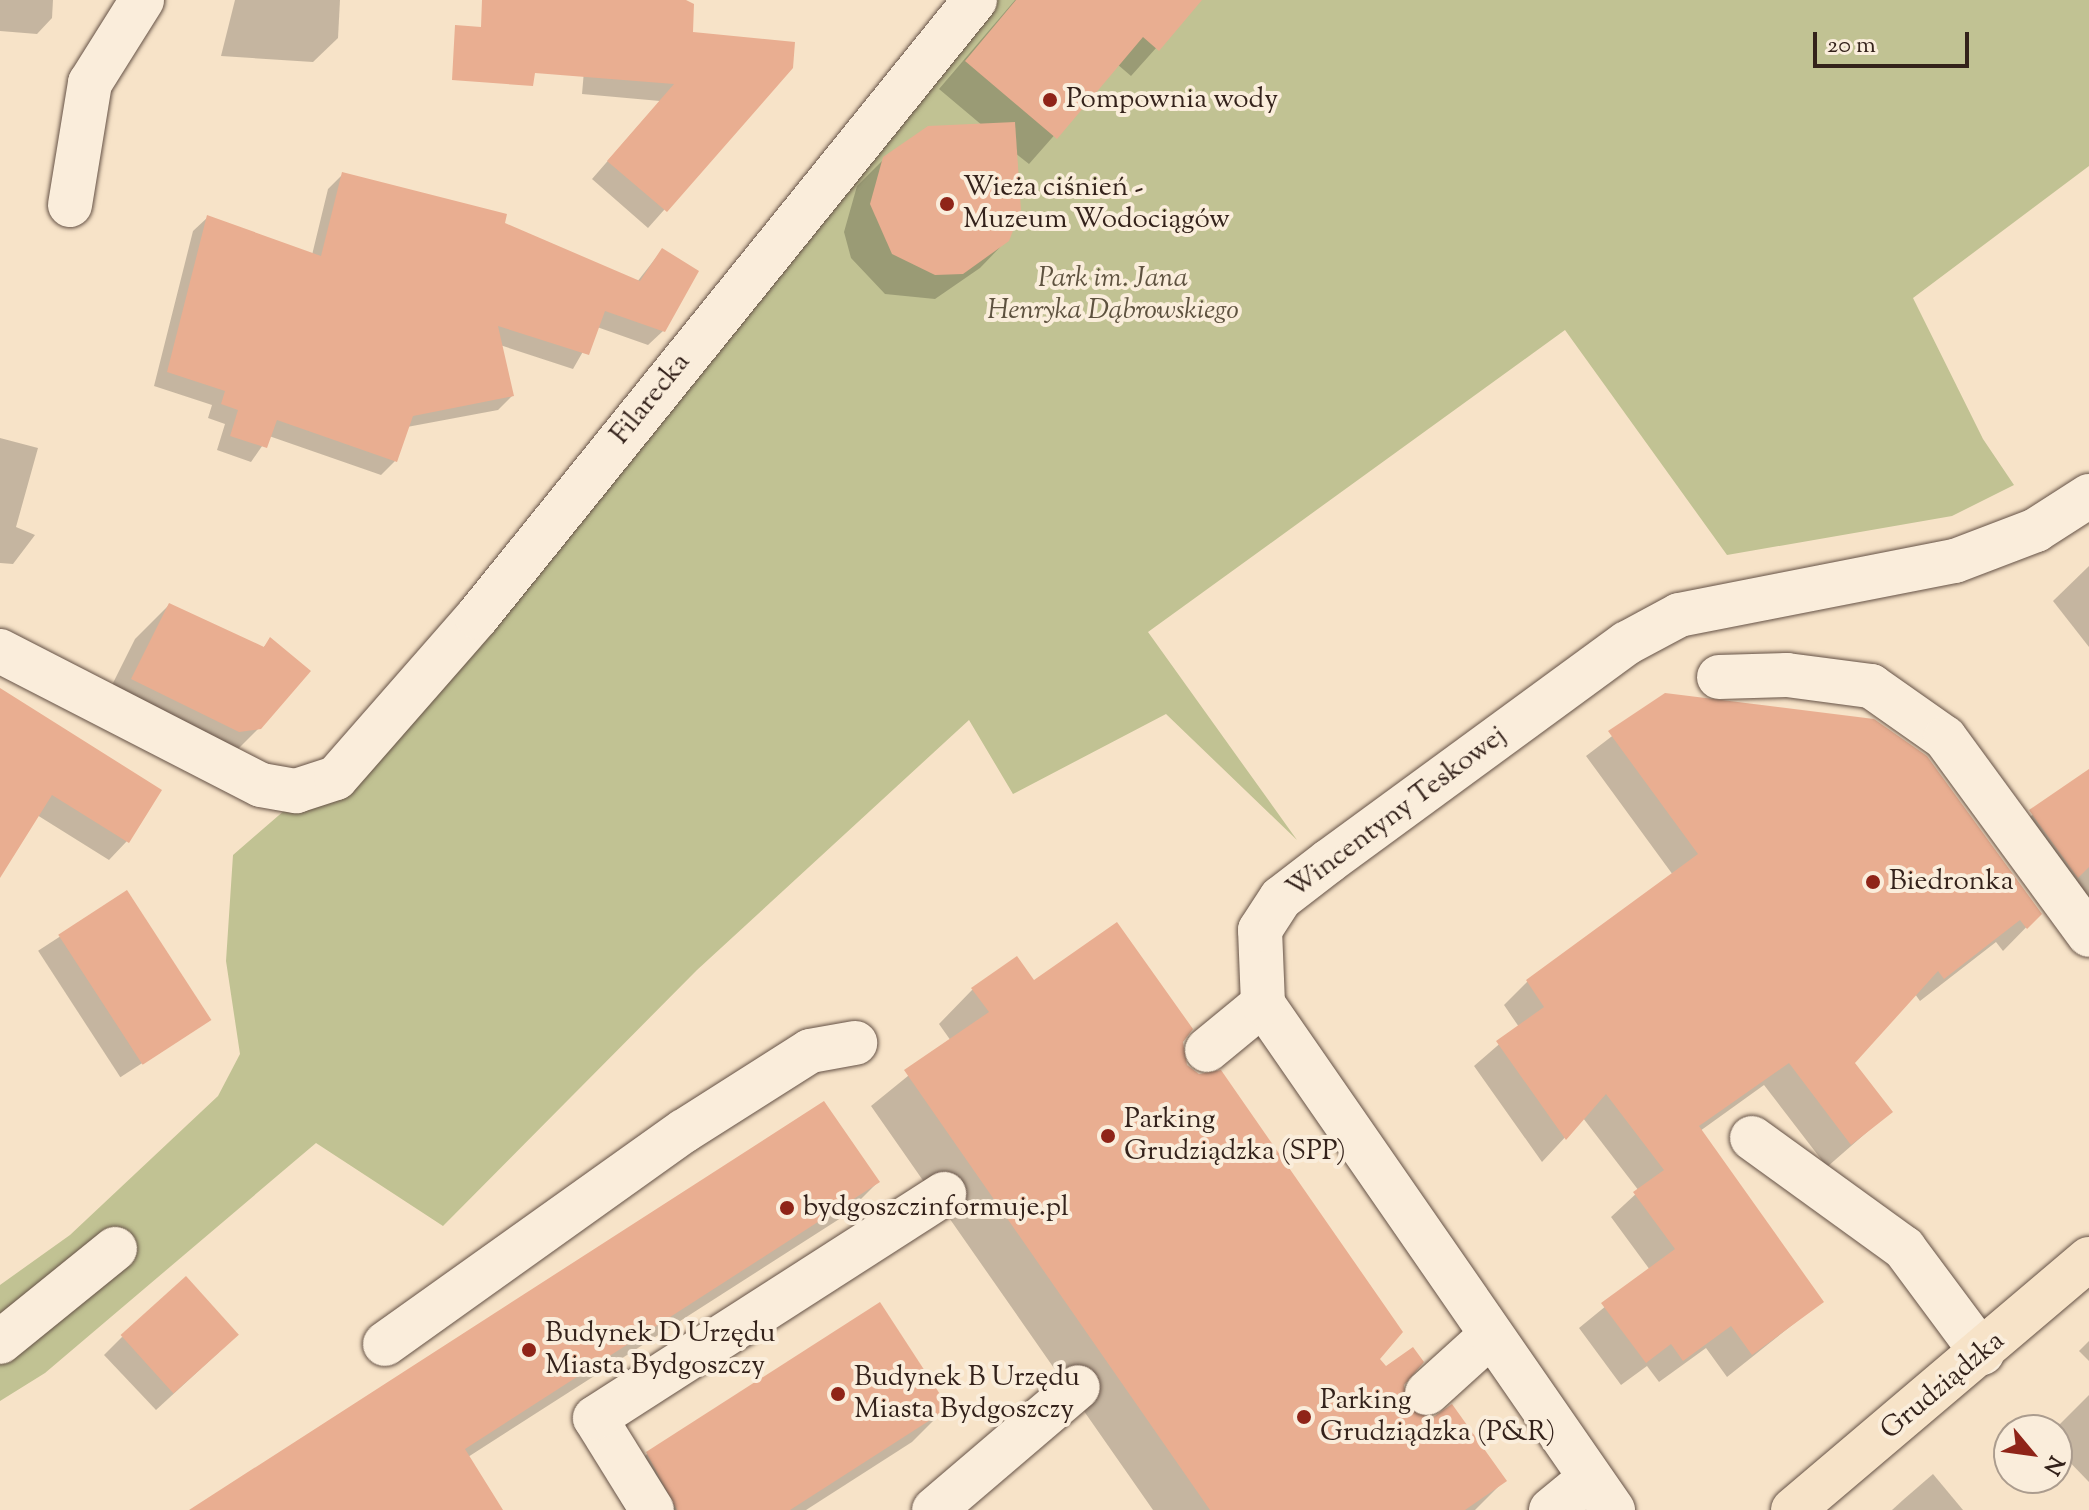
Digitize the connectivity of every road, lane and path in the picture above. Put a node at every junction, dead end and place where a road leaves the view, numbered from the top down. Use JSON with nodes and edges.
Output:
{"nodes":[{"id":1,"x":142,"y":0,"type":"edge"},
{"id":2,"x":975,"y":0,"type":"edge"},
{"id":3,"x":70,"y":205,"type":"dead end"},
{"id":4,"x":2089,"y":496,"type":"edge"},
{"id":5,"x":0,"y":651,"type":"edge"},
{"id":6,"x":1719,"y":677,"type":"dead end"},
{"id":7,"x":2089,"y":935,"type":"edge"},
{"id":8,"x":1263,"y":1004,"type":"junction"},
{"id":9,"x":855,"y":1043,"type":"dead end"},
{"id":10,"x":1207,"y":1050,"type":"dead end"},
{"id":11,"x":1752,"y":1138,"type":"dead end"},
{"id":12,"x":944,"y":1194,"type":"dead end"},
{"id":13,"x":115,"y":1249,"type":"dead end"},
{"id":14,"x":2089,"y":1259,"type":"edge"},
{"id":15,"x":1491,"y":1335,"type":"junction"},
{"id":16,"x":0,"y":1342,"type":"edge"},
{"id":17,"x":385,"y":1344,"type":"dead end"},
{"id":18,"x":1982,"y":1353,"type":"junction"},
{"id":19,"x":1078,"y":1387,"type":"dead end"},
{"id":20,"x":1427,"y":1393,"type":"dead end"},
{"id":21,"x":1601,"y":1494,"type":"edge"},
{"id":22,"x":652,"y":1510,"type":"edge"},
{"id":23,"x":934,"y":1510,"type":"edge"},
{"id":24,"x":1551,"y":1510,"type":"edge"},
{"id":25,"x":1793,"y":1510,"type":"edge"}],
"edges":[{"from":1,"to":3,"type":"street"},
{"from":2,"to":5,"type":"street","name":"Filarecka"},
{"from":4,"to":8,"type":"street","name":"Wincentyny Teskowej"},
{"from":6,"to":7,"type":"street"},
{"from":8,"to":10,"type":"street"},
{"from":8,"to":15,"type":"street"},
{"from":9,"to":17,"type":"street"},
{"from":11,"to":18,"type":"street"},
{"from":12,"to":22,"type":"street"},
{"from":13,"to":16,"type":"street"},
{"from":14,"to":18,"type":"main road","name":"Grudziądzka"},
{"from":15,"to":20,"type":"street"},
{"from":15,"to":21,"type":"street"},
{"from":18,"to":25,"type":"main road","name":"Grudziądzka"},
{"from":19,"to":23,"type":"street"},
{"from":21,"to":24,"type":"street"}]}
